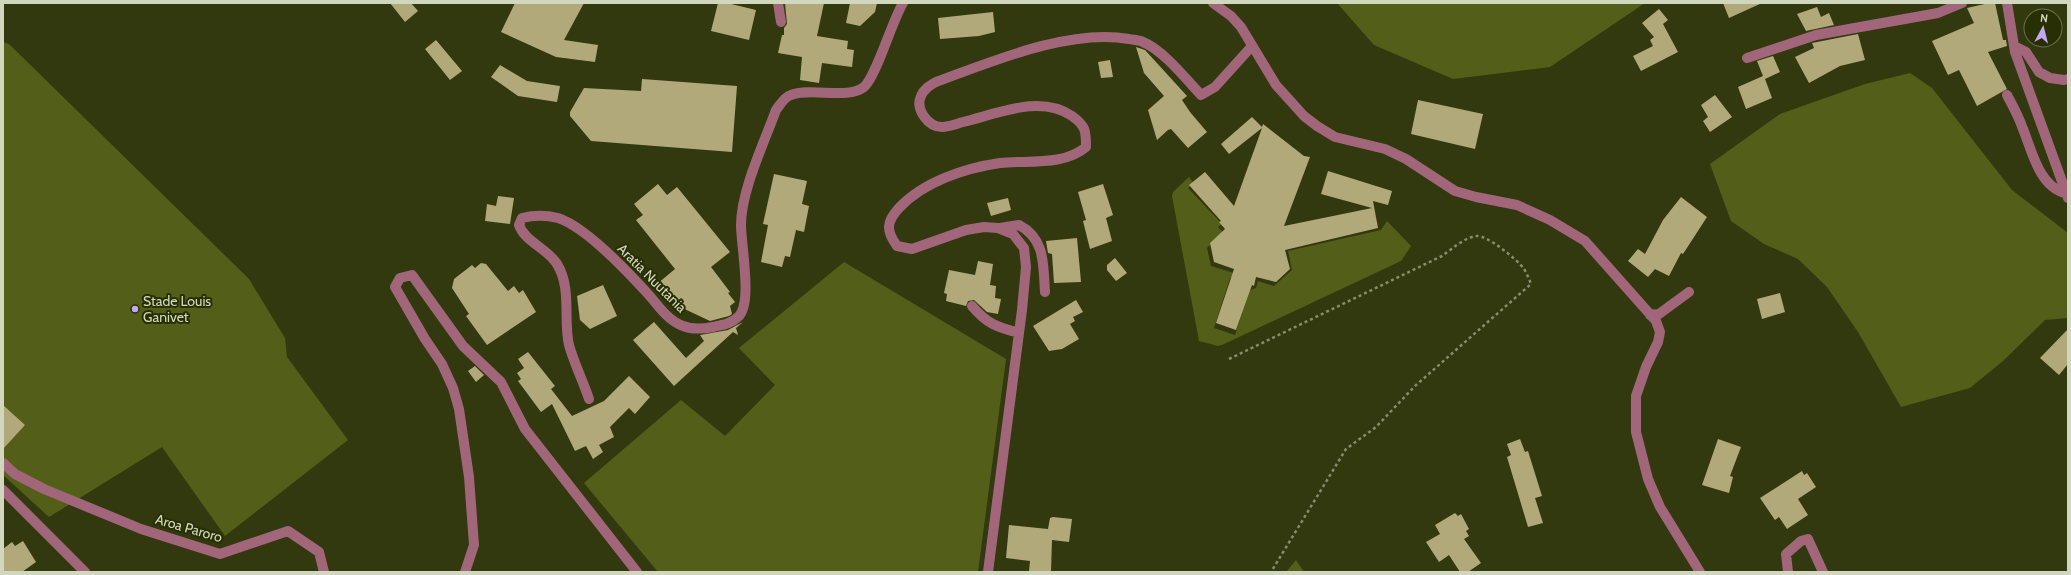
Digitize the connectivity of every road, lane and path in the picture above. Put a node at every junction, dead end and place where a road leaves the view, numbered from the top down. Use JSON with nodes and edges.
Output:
{"nodes":[{"id":1,"x":778,"y":3,"type":"edge"},
{"id":2,"x":903,"y":3,"type":"edge"},
{"id":3,"x":1213,"y":3,"type":"edge"},
{"id":4,"x":1962,"y":3,"type":"edge"},
{"id":5,"x":2007,"y":3,"type":"edge"},
{"id":6,"x":781,"y":22,"type":"dead end"},
{"id":7,"x":1252,"y":46,"type":"junction"},
{"id":8,"x":2014,"y":46,"type":"junction"},
{"id":9,"x":1747,"y":58,"type":"dead end"},
{"id":10,"x":2068,"y":79,"type":"edge"},
{"id":11,"x":2008,"y":95,"type":"dead end"},
{"id":12,"x":2067,"y":195,"type":"edge"},
{"id":13,"x":998,"y":228,"type":"junction"},
{"id":14,"x":1045,"y":292,"type":"dead end"},
{"id":15,"x":1689,"y":292,"type":"dead end"},
{"id":16,"x":972,"y":306,"type":"dead end"},
{"id":17,"x":1650,"y":315,"type":"junction"},
{"id":18,"x":1019,"y":333,"type":"junction"},
{"id":19,"x":1229,"y":359,"type":"dead end"},
{"id":20,"x":589,"y":399,"type":"dead end"},
{"id":21,"x":3,"y":463,"type":"edge"},
{"id":22,"x":4,"y":493,"type":"edge"},
{"id":23,"x":85,"y":572,"type":"edge"},
{"id":24,"x":324,"y":572,"type":"edge"},
{"id":25,"x":465,"y":572,"type":"edge"},
{"id":26,"x":637,"y":572,"type":"edge"},
{"id":27,"x":988,"y":572,"type":"edge"},
{"id":28,"x":1272,"y":572,"type":"edge"},
{"id":29,"x":1700,"y":572,"type":"edge"},
{"id":30,"x":1788,"y":572,"type":"edge"},
{"id":31,"x":1824,"y":572,"type":"edge"}],
"edges":[{"from":1,"to":6,"type":"street"},
{"from":2,"to":20,"type":"street","name":"Aratia Nuutania"},
{"from":3,"to":7,"type":"street"},
{"from":4,"to":9,"type":"street"},
{"from":5,"to":8,"type":"street"},
{"from":7,"to":13,"type":"street"},
{"from":7,"to":17,"type":"street"},
{"from":8,"to":10,"type":"street"},
{"from":8,"to":12,"type":"street"},
{"from":11,"to":12,"type":"street"},
{"from":13,"to":14,"type":"street"},
{"from":13,"to":18,"type":"street"},
{"from":15,"to":17,"type":"street"},
{"from":16,"to":18,"type":"street"},
{"from":17,"to":29,"type":"street"},
{"from":18,"to":27,"type":"street"},
{"from":19,"to":28,"type":"path"},
{"from":21,"to":24,"type":"street","name":"Aroa Paroro"},
{"from":22,"to":23,"type":"street"},
{"from":25,"to":26,"type":"street"},
{"from":30,"to":31,"type":"street"}]}
